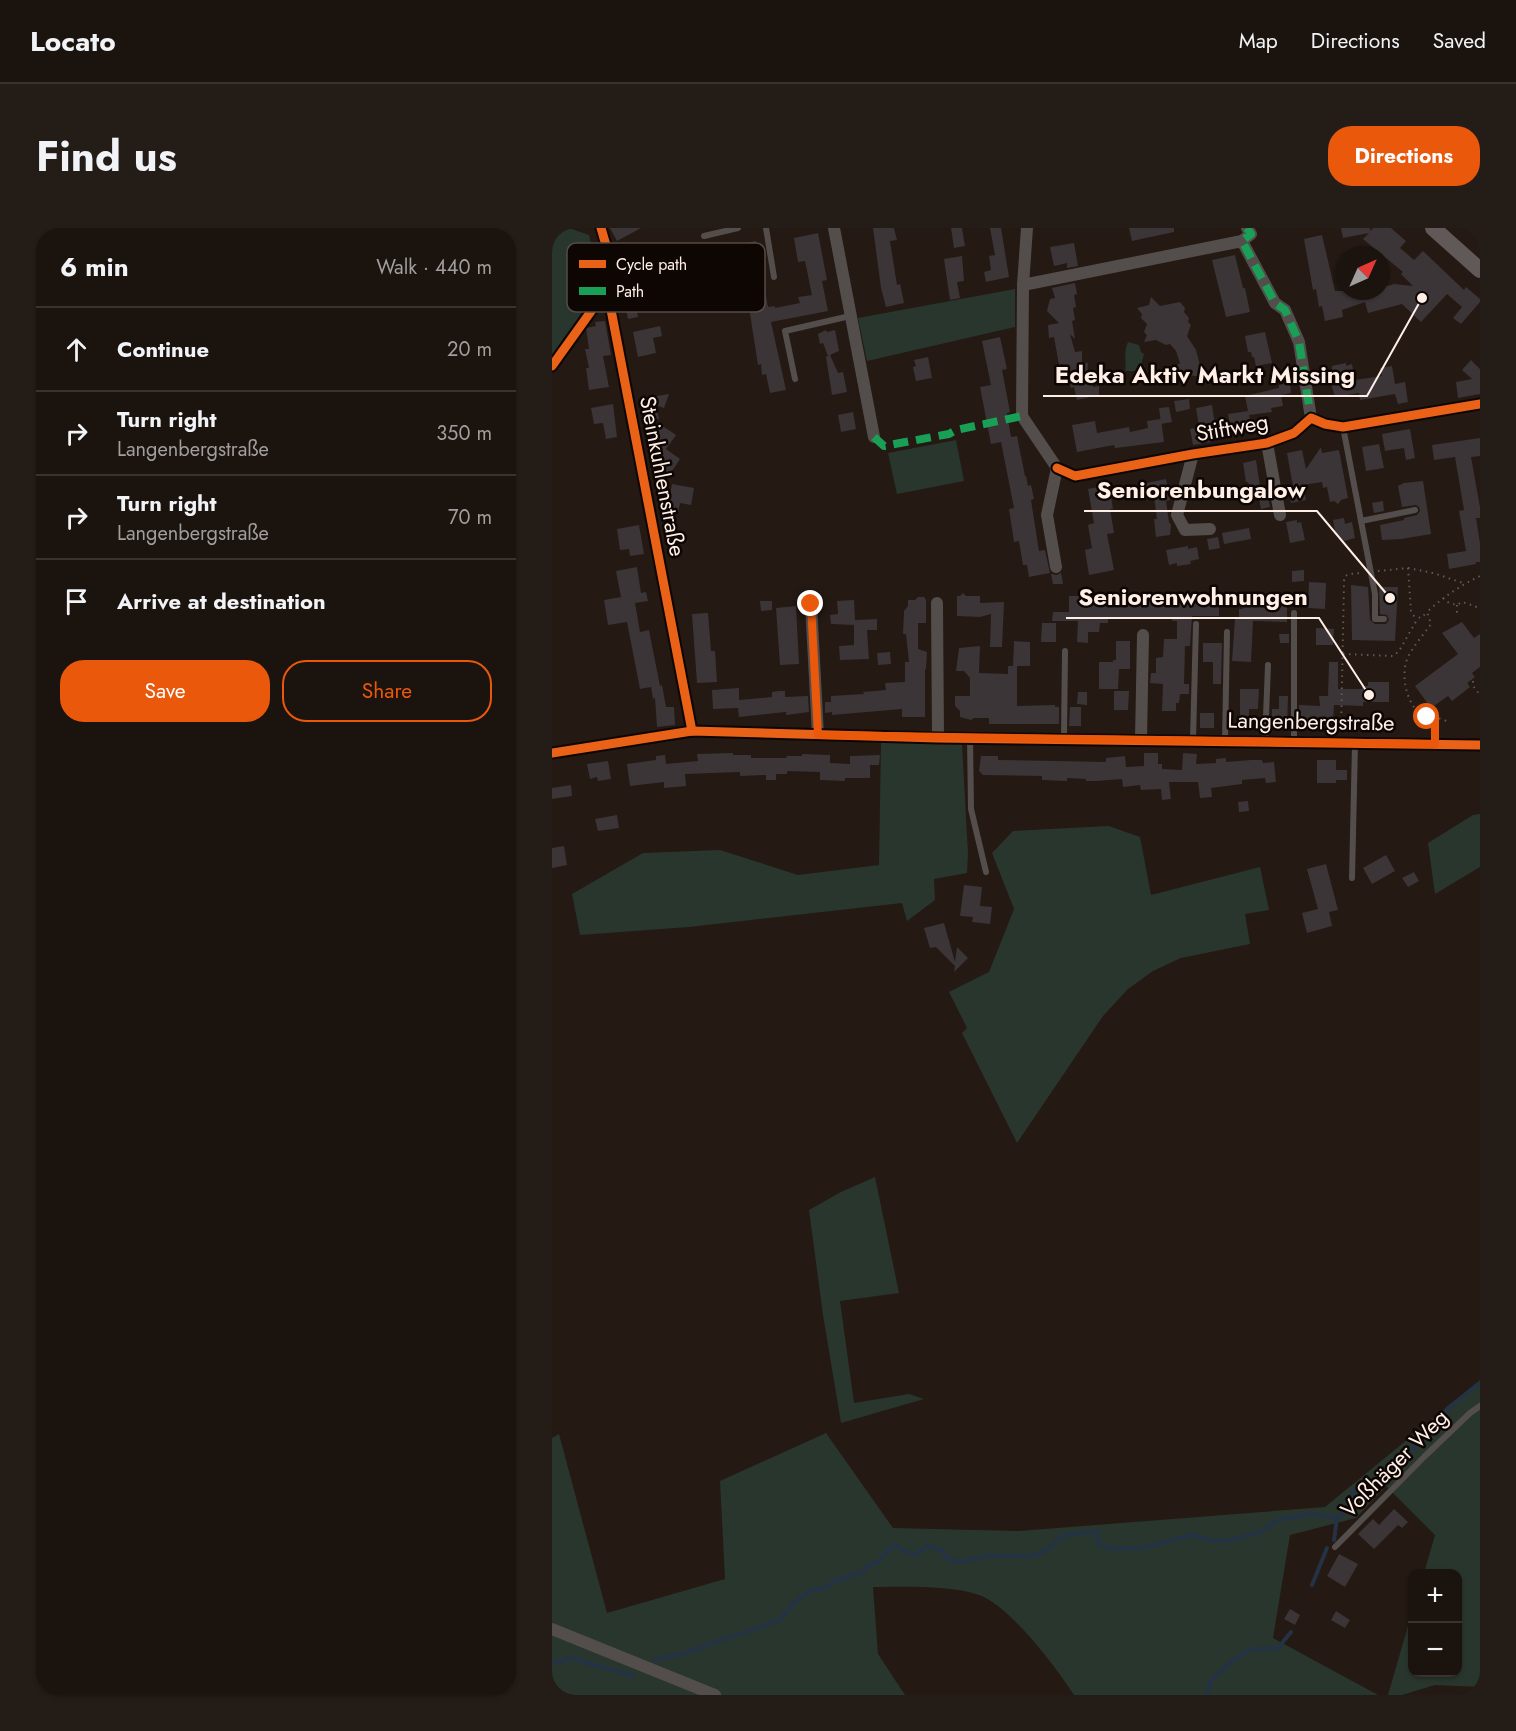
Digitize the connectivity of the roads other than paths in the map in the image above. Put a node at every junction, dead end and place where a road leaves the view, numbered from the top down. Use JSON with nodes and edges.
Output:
{"nodes":[{"id":1,"x":601,"y":228,"type":"edge"},
{"id":2,"x":738,"y":228,"type":"edge"},
{"id":3,"x":766,"y":228,"type":"edge"},
{"id":4,"x":834,"y":228,"type":"edge"},
{"id":5,"x":1027,"y":228,"type":"edge"},
{"id":6,"x":1247,"y":228,"type":"edge"},
{"id":7,"x":1433,"y":228,"type":"edge"},
{"id":8,"x":704,"y":236,"type":"dead end"},
{"id":9,"x":1242,"y":241,"type":"junction"},
{"id":10,"x":605,"y":243,"type":"edge"},
{"id":11,"x":1480,"y":270,"type":"edge"},
{"id":12,"x":774,"y":277,"type":"dead end"},
{"id":13,"x":1023,"y":285,"type":"junction"},
{"id":14,"x":591,"y":312,"type":"edge"},
{"id":15,"x":611,"y":312,"type":"edge"},
{"id":16,"x":851,"y":316,"type":"junction"},
{"id":17,"x":552,"y":366,"type":"edge"},
{"id":18,"x":795,"y":379,"type":"dead end"},
{"id":19,"x":1480,"y":404,"type":"edge"},
{"id":20,"x":1311,"y":418,"type":"junction"},
{"id":21,"x":1343,"y":427,"type":"junction"},
{"id":22,"x":874,"y":437,"type":"dead end"},
{"id":23,"x":1267,"y":443,"type":"junction"},
{"id":24,"x":1193,"y":454,"type":"junction"},
{"id":25,"x":1057,"y":468,"type":"junction"},
{"id":26,"x":1415,"y":510,"type":"dead end"},
{"id":27,"x":1280,"y":515,"type":"dead end"},
{"id":28,"x":1361,"y":521,"type":"junction"},
{"id":29,"x":1210,"y":529,"type":"dead end"},
{"id":30,"x":1056,"y":567,"type":"dead end"},
{"id":31,"x":937,"y":603,"type":"dead end"},
{"id":32,"x":811,"y":604,"type":"dead end"},
{"id":33,"x":1294,"y":613,"type":"dead end"},
{"id":34,"x":1384,"y":619,"type":"dead end"},
{"id":35,"x":1196,"y":624,"type":"dead end"},
{"id":36,"x":1227,"y":632,"type":"dead end"},
{"id":37,"x":1143,"y":634,"type":"dead end"},
{"id":38,"x":1065,"y":651,"type":"dead end"},
{"id":39,"x":1268,"y":665,"type":"dead end"},
{"id":40,"x":692,"y":731,"type":"junction"},
{"id":41,"x":818,"y":735,"type":"junction"},
{"id":42,"x":970,"y":737,"type":"junction"},
{"id":43,"x":938,"y":738,"type":"junction"},
{"id":44,"x":1064,"y":738,"type":"junction"},
{"id":45,"x":1141,"y":739,"type":"junction"},
{"id":46,"x":1193,"y":740,"type":"junction"},
{"id":47,"x":1225,"y":741,"type":"junction"},
{"id":48,"x":1265,"y":742,"type":"junction"},
{"id":49,"x":1294,"y":743,"type":"junction"},
{"id":50,"x":1355,"y":743,"type":"junction"},
{"id":51,"x":1480,"y":745,"type":"edge"},
{"id":52,"x":552,"y":753,"type":"edge"},
{"id":53,"x":987,"y":873,"type":"dead end"},
{"id":54,"x":1352,"y":878,"type":"dead end"},
{"id":55,"x":1480,"y":1406,"type":"edge"},
{"id":56,"x":1335,"y":1548,"type":"dead end"},
{"id":57,"x":552,"y":1629,"type":"edge"},
{"id":58,"x":715,"y":1695,"type":"edge"}],
"edges":[{"from":1,"to":10,"type":"street","name":"Steinkuhlenstraße"},
{"from":2,"to":8,"type":"lane"},
{"from":3,"to":12,"type":"lane"},
{"from":4,"to":16,"type":"street"},
{"from":5,"to":13,"type":"street"},
{"from":6,"to":9,"type":"street"},
{"from":7,"to":11,"type":"main road"},
{"from":9,"to":13,"type":"street"},
{"from":9,"to":20,"type":"street"},
{"from":13,"to":25,"type":"street"},
{"from":14,"to":17,"type":"lane"},
{"from":15,"to":40,"type":"street","name":"Steinkuhlenstraße"},
{"from":16,"to":18,"type":"lane"},
{"from":16,"to":22,"type":"street"},
{"from":19,"to":21,"type":"street"},
{"from":20,"to":21,"type":"street"},
{"from":20,"to":23,"type":"street","name":"Stiftweg"},
{"from":21,"to":28,"type":"lane"},
{"from":23,"to":24,"type":"street","name":"Stiftweg"},
{"from":23,"to":27,"type":"street","name":"Stiftweg"},
{"from":24,"to":25,"type":"street","name":"Stiftweg"},
{"from":24,"to":29,"type":"street","name":"Stiftweg"},
{"from":25,"to":30,"type":"street"},
{"from":26,"to":28,"type":"lane"},
{"from":28,"to":34,"type":"lane"},
{"from":31,"to":43,"type":"street"},
{"from":32,"to":41,"type":"street"},
{"from":33,"to":49,"type":"lane"},
{"from":35,"to":46,"type":"lane"},
{"from":36,"to":47,"type":"lane"},
{"from":37,"to":45,"type":"street"},
{"from":38,"to":44,"type":"lane"},
{"from":39,"to":48,"type":"lane"},
{"from":40,"to":41,"type":"street","name":"Langenbergstraße"},
{"from":40,"to":52,"type":"street","name":"Langenbergstraße"},
{"from":41,"to":43,"type":"street","name":"Langenbergstraße"},
{"from":42,"to":43,"type":"street","name":"Langenbergstraße"},
{"from":42,"to":44,"type":"street","name":"Langenbergstraße"},
{"from":42,"to":53,"type":"lane"},
{"from":44,"to":45,"type":"street","name":"Langenbergstraße"},
{"from":45,"to":46,"type":"street","name":"Langenbergstraße"},
{"from":46,"to":47,"type":"street","name":"Langenbergstraße"},
{"from":47,"to":48,"type":"street","name":"Langenbergstraße"},
{"from":48,"to":49,"type":"street","name":"Langenbergstraße"},
{"from":49,"to":50,"type":"street","name":"Langenbergstraße"},
{"from":50,"to":51,"type":"street","name":"Langenbergstraße"},
{"from":50,"to":54,"type":"lane"},
{"from":55,"to":56,"type":"lane","name":"Voßhäger Weg"},
{"from":57,"to":58,"type":"street"}]}
